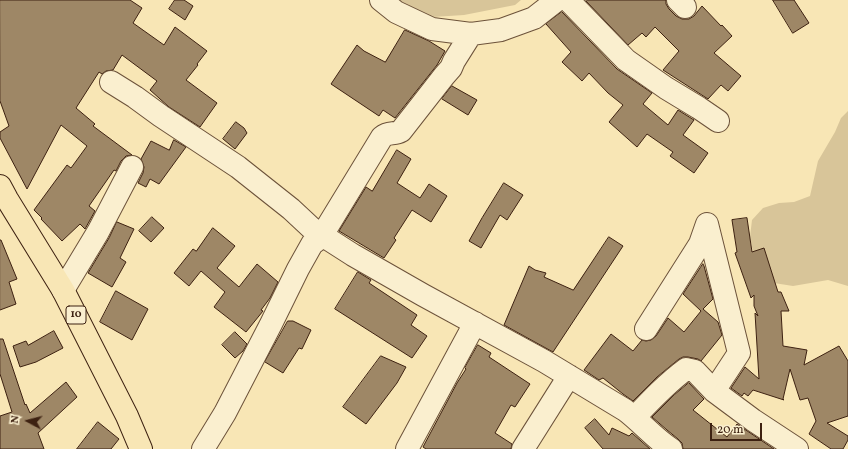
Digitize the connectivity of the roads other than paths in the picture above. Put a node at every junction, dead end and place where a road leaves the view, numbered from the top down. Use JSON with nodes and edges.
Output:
{"nodes":[{"id":1,"x":381,"y":0,"type":"edge"},
{"id":2,"x":557,"y":0,"type":"edge"},
{"id":3,"x":568,"y":0,"type":"edge"},
{"id":4,"x":471,"y":34,"type":"junction"},
{"id":5,"x":111,"y":82,"type":"dead end"},
{"id":6,"x":718,"y":121,"type":"dead end"},
{"id":7,"x":132,"y":168,"type":"dead end"},
{"id":8,"x":0,"y":186,"type":"edge"},
{"id":9,"x":321,"y":237,"type":"junction"},
{"id":10,"x":63,"y":290,"type":"junction"},
{"id":11,"x":475,"y":323,"type":"junction"},
{"id":12,"x":646,"y":329,"type":"dead end"},
{"id":13,"x":569,"y":376,"type":"junction"},
{"id":14,"x":714,"y":391,"type":"junction"},
{"id":15,"x":635,"y":418,"type":"junction"},
{"id":16,"x":140,"y":449,"type":"edge"},
{"id":17,"x":203,"y":449,"type":"edge"},
{"id":18,"x":407,"y":449,"type":"edge"},
{"id":19,"x":523,"y":449,"type":"edge"},
{"id":20,"x":671,"y":449,"type":"edge"},
{"id":21,"x":798,"y":449,"type":"edge"}],
"edges":[{"from":1,"to":4,"type":"street"},
{"from":2,"to":4,"type":"street"},
{"from":3,"to":6,"type":"street"},
{"from":4,"to":9,"type":"street"},
{"from":5,"to":9,"type":"street"},
{"from":7,"to":10,"type":"street"},
{"from":8,"to":10,"type":"highway","number":"10"},
{"from":9,"to":11,"type":"street"},
{"from":9,"to":17,"type":"street"},
{"from":10,"to":16,"type":"highway","number":"10"},
{"from":11,"to":13,"type":"street"},
{"from":11,"to":18,"type":"street"},
{"from":12,"to":14,"type":"street"},
{"from":13,"to":15,"type":"street"},
{"from":13,"to":19,"type":"street"},
{"from":14,"to":15,"type":"street"},
{"from":14,"to":21,"type":"street"},
{"from":15,"to":20,"type":"street"}]}
